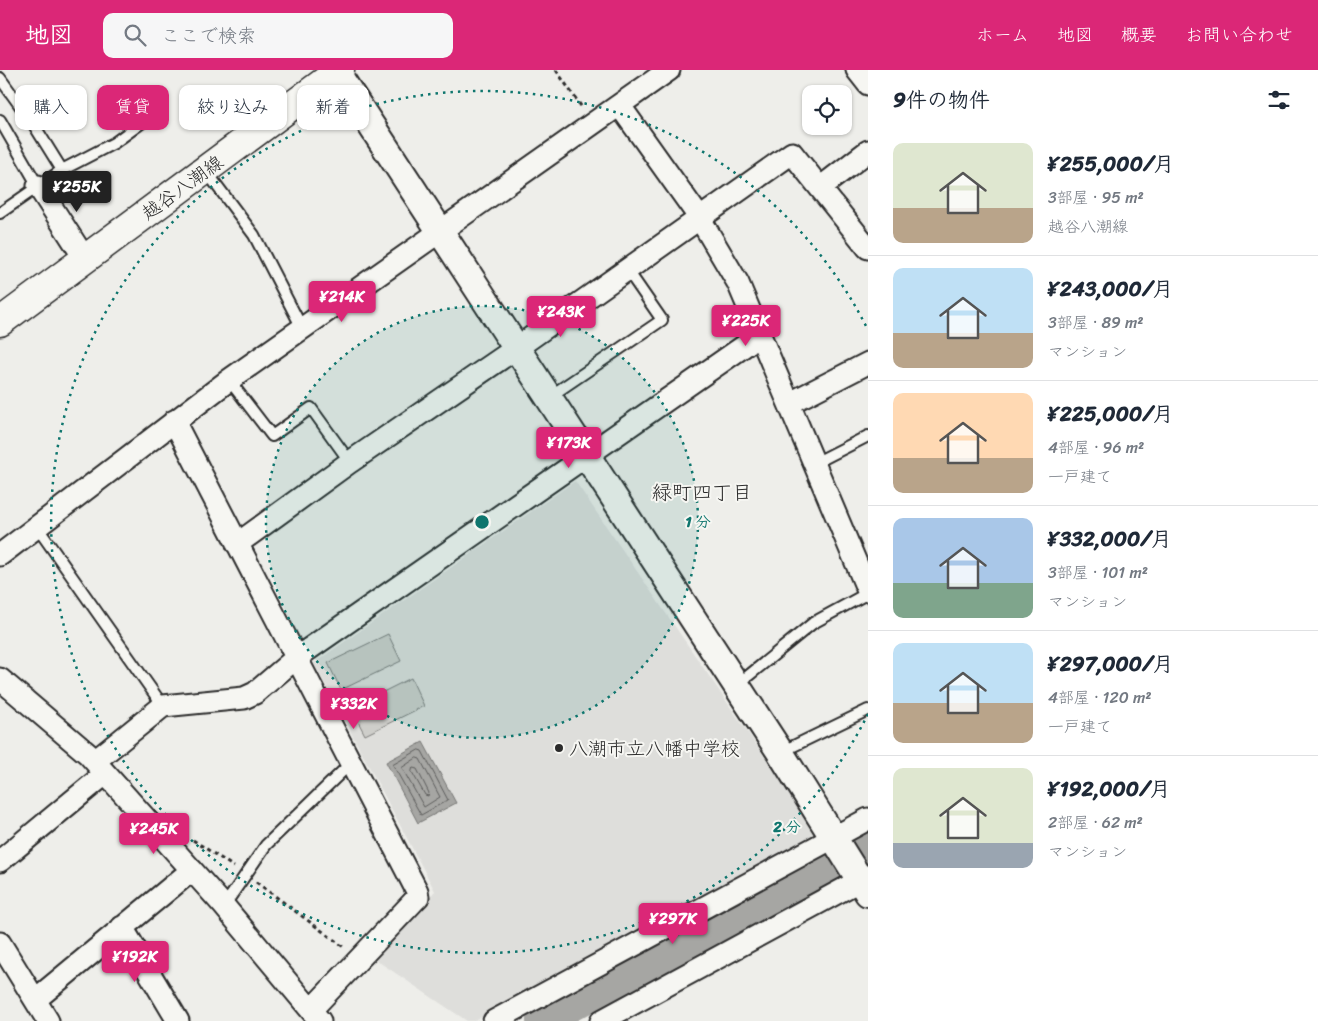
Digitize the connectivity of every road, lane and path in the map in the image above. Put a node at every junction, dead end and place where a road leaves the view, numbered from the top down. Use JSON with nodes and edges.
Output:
{"nodes":[{"id":1,"x":556,"y":70,"type":"edge"},
{"id":2,"x":669,"y":70,"type":"edge"},
{"id":3,"x":857,"y":70,"type":"edge"},
{"id":4,"x":339,"y":71,"type":"edge"},
{"id":5,"x":0,"y":78,"type":"edge"},
{"id":6,"x":868,"y":84,"type":"edge"},
{"id":7,"x":620,"y":106,"type":"junction"},
{"id":8,"x":0,"y":120,"type":"edge"},
{"id":9,"x":594,"y":124,"type":"junction"},
{"id":10,"x":132,"y":130,"type":"edge"},
{"id":11,"x":868,"y":151,"type":"edge"},
{"id":12,"x":62,"y":170,"type":"junction"},
{"id":13,"x":205,"y":170,"type":"junction"},
{"id":14,"x":38,"y":186,"type":"junction"},
{"id":15,"x":820,"y":188,"type":"junction"},
{"id":16,"x":0,"y":213,"type":"edge"},
{"id":17,"x":699,"y":217,"type":"junction"},
{"id":18,"x":441,"y":232,"type":"junction"},
{"id":19,"x":868,"y":248,"type":"edge"},
{"id":20,"x":85,"y":259,"type":"junction"},
{"id":21,"x":626,"y":268,"type":"junction"},
{"id":22,"x":0,"y":322,"type":"edge"},
{"id":23,"x":302,"y":328,"type":"junction"},
{"id":24,"x":760,"y":335,"type":"junction"},
{"id":25,"x":515,"y":349,"type":"junction"},
{"id":26,"x":868,"y":363,"type":"edge"},
{"id":27,"x":229,"y":380,"type":"junction"},
{"id":28,"x":548,"y":398,"type":"junction"},
{"id":29,"x":790,"y":403,"type":"junction"},
{"id":30,"x":174,"y":421,"type":"junction"},
{"id":31,"x":868,"y":436,"type":"edge"},
{"id":32,"x":586,"y":457,"type":"junction"},
{"id":33,"x":350,"y":462,"type":"junction"},
{"id":34,"x":815,"y":463,"type":"junction"},
{"id":35,"x":36,"y":527,"type":"junction"},
{"id":36,"x":238,"y":544,"type":"junction"},
{"id":37,"x":0,"y":555,"type":"edge"},
{"id":38,"x":868,"y":589,"type":"edge"},
{"id":39,"x":296,"y":658,"type":"junction"},
{"id":40,"x":0,"y":679,"type":"edge"},
{"id":41,"x":736,"y":686,"type":"junction"},
{"id":42,"x":163,"y":706,"type":"junction"},
{"id":43,"x":868,"y":710,"type":"edge"},
{"id":44,"x":780,"y":752,"type":"junction"},
{"id":45,"x":351,"y":763,"type":"junction"},
{"id":46,"x":100,"y":768,"type":"junction"},
{"id":47,"x":868,"y":818,"type":"edge"},
{"id":48,"x":190,"y":838,"type":"dead end"},
{"id":49,"x":836,"y":840,"type":"junction"},
{"id":50,"x":0,"y":861,"type":"edge"},
{"id":51,"x":192,"y":870,"type":"junction"},
{"id":52,"x":244,"y":874,"type":"junction"},
{"id":53,"x":863,"y":880,"type":"edge"},
{"id":54,"x":224,"y":906,"type":"junction"},
{"id":55,"x":122,"y":927,"type":"junction"},
{"id":56,"x":0,"y":943,"type":"edge"},
{"id":57,"x":360,"y":958,"type":"junction"},
{"id":58,"x":35,"y":1000,"type":"junction"},
{"id":59,"x":316,"y":1016,"type":"edge"},
{"id":60,"x":48,"y":1021,"type":"edge"},
{"id":61,"x":178,"y":1021,"type":"edge"},
{"id":62,"x":494,"y":1021,"type":"edge"},
{"id":63,"x":600,"y":1021,"type":"edge"}],
"edges":[{"from":1,"to":9,"type":"path"},
{"from":2,"to":7,"type":"street"},
{"from":3,"to":6,"type":"street"},
{"from":4,"to":13,"type":"main road","name":"越谷八潮線"},
{"from":4,"to":18,"type":"street"},
{"from":5,"to":12,"type":"lane"},
{"from":7,"to":9,"type":"street"},
{"from":7,"to":17,"type":"street"},
{"from":8,"to":14,"type":"lane"},
{"from":9,"to":18,"type":"street"},
{"from":10,"to":12,"type":"lane"},
{"from":11,"to":15,"type":"street"},
{"from":12,"to":14,"type":"lane"},
{"from":13,"to":20,"type":"main road","name":"越谷八潮線"},
{"from":13,"to":23,"type":"lane"},
{"from":14,"to":16,"type":"lane"},
{"from":14,"to":20,"type":"street"},
{"from":15,"to":17,"type":"street"},
{"from":15,"to":19,"type":"street"},
{"from":17,"to":21,"type":"street"},
{"from":17,"to":24,"type":"street"},
{"from":18,"to":23,"type":"street"},
{"from":18,"to":25,"type":"street"},
{"from":20,"to":22,"type":"main road","name":"越谷八潮線"},
{"from":21,"to":25,"type":"street"},
{"from":21,"to":28,"type":"lane"},
{"from":23,"to":27,"type":"street"},
{"from":24,"to":29,"type":"street"},
{"from":24,"to":32,"type":"street"},
{"from":25,"to":28,"type":"street"},
{"from":25,"to":33,"type":"street"},
{"from":26,"to":29,"type":"street"},
{"from":27,"to":30,"type":"street"},
{"from":27,"to":33,"type":"lane"},
{"from":28,"to":32,"type":"street"},
{"from":29,"to":34,"type":"street"},
{"from":30,"to":35,"type":"street"},
{"from":30,"to":36,"type":"street"},
{"from":31,"to":34,"type":"lane"},
{"from":32,"to":39,"type":"street"},
{"from":32,"to":41,"type":"street"},
{"from":33,"to":36,"type":"street"},
{"from":34,"to":38,"type":"street"},
{"from":35,"to":37,"type":"street"},
{"from":35,"to":42,"type":"lane"},
{"from":36,"to":39,"type":"street"},
{"from":38,"to":41,"type":"lane"},
{"from":39,"to":42,"type":"street"},
{"from":39,"to":45,"type":"street"},
{"from":40,"to":46,"type":"street"},
{"from":41,"to":44,"type":"street"},
{"from":42,"to":46,"type":"street"},
{"from":43,"to":44,"type":"lane"},
{"from":44,"to":49,"type":"street"},
{"from":45,"to":52,"type":"lane"},
{"from":45,"to":57,"type":"street"},
{"from":46,"to":50,"type":"street"},
{"from":46,"to":51,"type":"street"},
{"from":47,"to":49,"type":"street"},
{"from":48,"to":52,"type":"path"},
{"from":49,"to":53,"type":"street"},
{"from":49,"to":62,"type":"street"},
{"from":51,"to":54,"type":"street"},
{"from":51,"to":55,"type":"street"},
{"from":52,"to":54,"type":"lane"},
{"from":52,"to":57,"type":"path"},
{"from":53,"to":63,"type":"street"},
{"from":54,"to":59,"type":"street"},
{"from":55,"to":58,"type":"street"},
{"from":55,"to":61,"type":"street"},
{"from":56,"to":58,"type":"street"},
{"from":57,"to":59,"type":"street"},
{"from":58,"to":60,"type":"street"}]}
